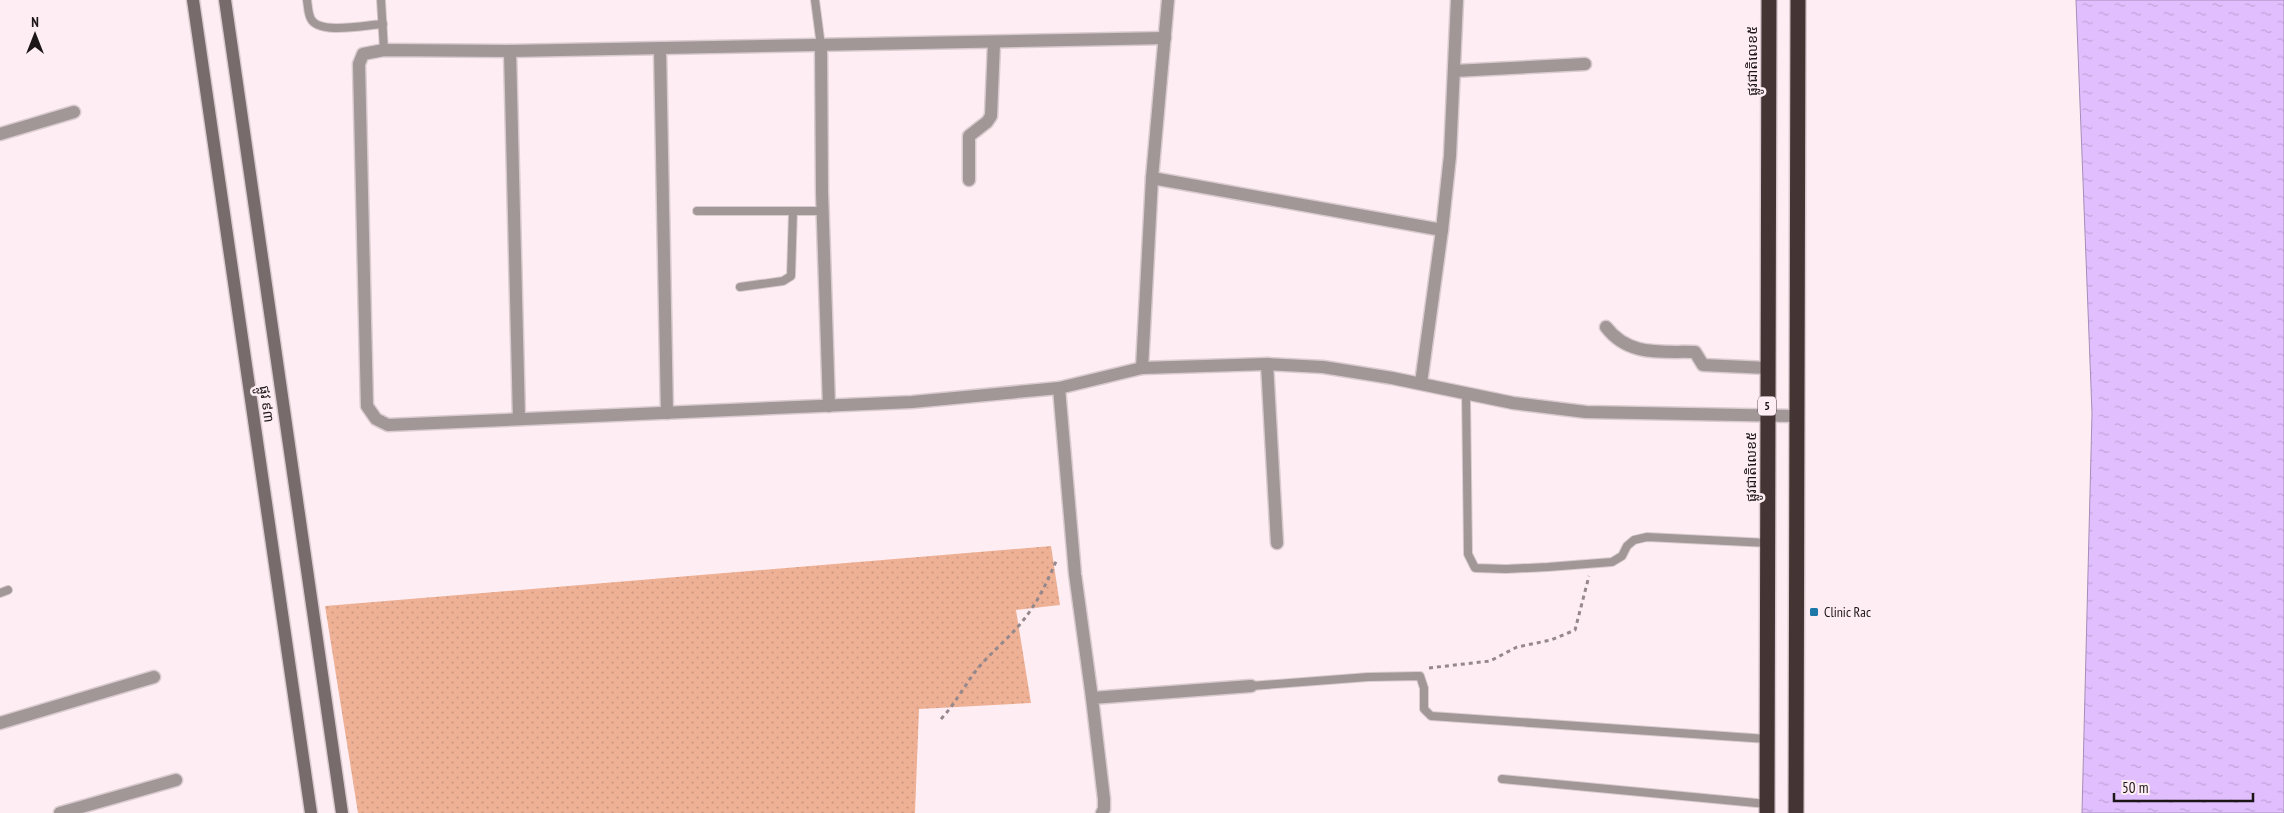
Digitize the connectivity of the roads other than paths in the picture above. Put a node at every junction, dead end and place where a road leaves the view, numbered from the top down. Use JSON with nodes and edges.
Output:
{"nodes":[{"id":1,"x":193,"y":0,"type":"edge"},
{"id":2,"x":224,"y":0,"type":"edge"},
{"id":3,"x":307,"y":0,"type":"edge"},
{"id":4,"x":381,"y":0,"type":"edge"},
{"id":5,"x":815,"y":0,"type":"edge"},
{"id":6,"x":1168,"y":0,"type":"edge"},
{"id":7,"x":1457,"y":0,"type":"edge"},
{"id":8,"x":1769,"y":0,"type":"edge"},
{"id":9,"x":1798,"y":0,"type":"edge"},
{"id":10,"x":383,"y":24,"type":"junction"},
{"id":11,"x":1165,"y":38,"type":"junction"},
{"id":12,"x":994,"y":43,"type":"junction"},
{"id":13,"x":821,"y":46,"type":"junction"},
{"id":14,"x":660,"y":49,"type":"junction"},
{"id":15,"x":384,"y":50,"type":"junction"},
{"id":16,"x":510,"y":51,"type":"junction"},
{"id":17,"x":1585,"y":64,"type":"dead end"},
{"id":18,"x":1454,"y":71,"type":"junction"},
{"id":19,"x":74,"y":112,"type":"dead end"},
{"id":20,"x":0,"y":134,"type":"edge"},
{"id":21,"x":1152,"y":178,"type":"junction"},
{"id":22,"x":969,"y":180,"type":"dead end"},
{"id":23,"x":793,"y":211,"type":"junction"},
{"id":24,"x":823,"y":211,"type":"junction"},
{"id":25,"x":697,"y":212,"type":"dead end"},
{"id":26,"x":1442,"y":230,"type":"junction"},
{"id":27,"x":740,"y":287,"type":"dead end"},
{"id":28,"x":1606,"y":327,"type":"dead end"},
{"id":29,"x":1267,"y":364,"type":"junction"},
{"id":30,"x":1142,"y":368,"type":"junction"},
{"id":31,"x":1767,"y":368,"type":"junction"},
{"id":32,"x":1420,"y":383,"type":"junction"},
{"id":33,"x":1059,"y":388,"type":"junction"},
{"id":34,"x":1466,"y":392,"type":"junction"},
{"id":35,"x":829,"y":406,"type":"junction"},
{"id":36,"x":667,"y":413,"type":"junction"},
{"id":37,"x":1767,"y":416,"type":"junction"},
{"id":38,"x":1797,"y":416,"type":"junction"},
{"id":39,"x":519,"y":419,"type":"junction"},
{"id":40,"x":1277,"y":543,"type":"dead end"},
{"id":41,"x":1768,"y":543,"type":"junction"},
{"id":42,"x":154,"y":677,"type":"dead end"},
{"id":43,"x":1250,"y":686,"type":"joint"},
{"id":44,"x":1092,"y":698,"type":"junction"},
{"id":45,"x":0,"y":723,"type":"edge"},
{"id":46,"x":1768,"y":739,"type":"junction"},
{"id":47,"x":176,"y":780,"type":"dead end"},
{"id":48,"x":1502,"y":780,"type":"dead end"},
{"id":49,"x":1768,"y":809,"type":"edge"},
{"id":50,"x":60,"y":813,"type":"edge"},
{"id":51,"x":311,"y":813,"type":"edge"},
{"id":52,"x":342,"y":813,"type":"edge"},
{"id":53,"x":1102,"y":813,"type":"edge"},
{"id":54,"x":1796,"y":813,"type":"edge"}],
"edges":[{"from":1,"to":51,"type":"street","name":"ផ្លូវ ៩៣"},
{"from":2,"to":52,"type":"street","name":"ផ្លូវ ៩៣"},
{"from":3,"to":10,"type":"lane"},
{"from":4,"to":10,"type":"lane"},
{"from":5,"to":13,"type":"lane"},
{"from":6,"to":11,"type":"street"},
{"from":7,"to":18,"type":"street"},
{"from":8,"to":31,"type":"highway","name":"ផ្លូវជាតិលេខ៥","number":"5"},
{"from":9,"to":38,"type":"highway"},
{"from":10,"to":15,"type":"lane"},
{"from":11,"to":12,"type":"street"},
{"from":11,"to":21,"type":"street"},
{"from":12,"to":13,"type":"street"},
{"from":12,"to":22,"type":"street"},
{"from":13,"to":14,"type":"street"},
{"from":13,"to":24,"type":"street"},
{"from":14,"to":16,"type":"street"},
{"from":14,"to":36,"type":"street"},
{"from":15,"to":16,"type":"street"},
{"from":15,"to":39,"type":"street"},
{"from":16,"to":39,"type":"street"},
{"from":17,"to":18,"type":"street"},
{"from":18,"to":26,"type":"street"},
{"from":19,"to":20,"type":"street"},
{"from":21,"to":26,"type":"street"},
{"from":21,"to":30,"type":"street"},
{"from":23,"to":24,"type":"lane"},
{"from":23,"to":25,"type":"lane"},
{"from":23,"to":27,"type":"lane"},
{"from":24,"to":35,"type":"street"},
{"from":26,"to":32,"type":"street"},
{"from":28,"to":31,"type":"street"},
{"from":29,"to":30,"type":"street"},
{"from":29,"to":32,"type":"street"},
{"from":29,"to":40,"type":"street"},
{"from":30,"to":33,"type":"street"},
{"from":31,"to":37,"type":"highway","name":"ផ្លូវជាតិលេខ៥","number":"5"},
{"from":32,"to":34,"type":"street"},
{"from":33,"to":35,"type":"street"},
{"from":33,"to":44,"type":"street"},
{"from":34,"to":37,"type":"street"},
{"from":34,"to":41,"type":"lane"},
{"from":35,"to":36,"type":"street"},
{"from":36,"to":39,"type":"street"},
{"from":37,"to":38,"type":"street"},
{"from":37,"to":41,"type":"highway","name":"ផ្លូវជាតិលេខ៥","number":"5"},
{"from":38,"to":54,"type":"highway"},
{"from":41,"to":46,"type":"highway","name":"ផ្លូវជាតិលេខ៥","number":"5"},
{"from":42,"to":45,"type":"street"},
{"from":43,"to":44,"type":"street"},
{"from":43,"to":46,"type":"lane"},
{"from":44,"to":53,"type":"street"},
{"from":46,"to":49,"type":"highway","name":"ផ្លូវជាតិលេខ៥","number":"5"},
{"from":47,"to":50,"type":"street"},
{"from":48,"to":49,"type":"lane"}]}
